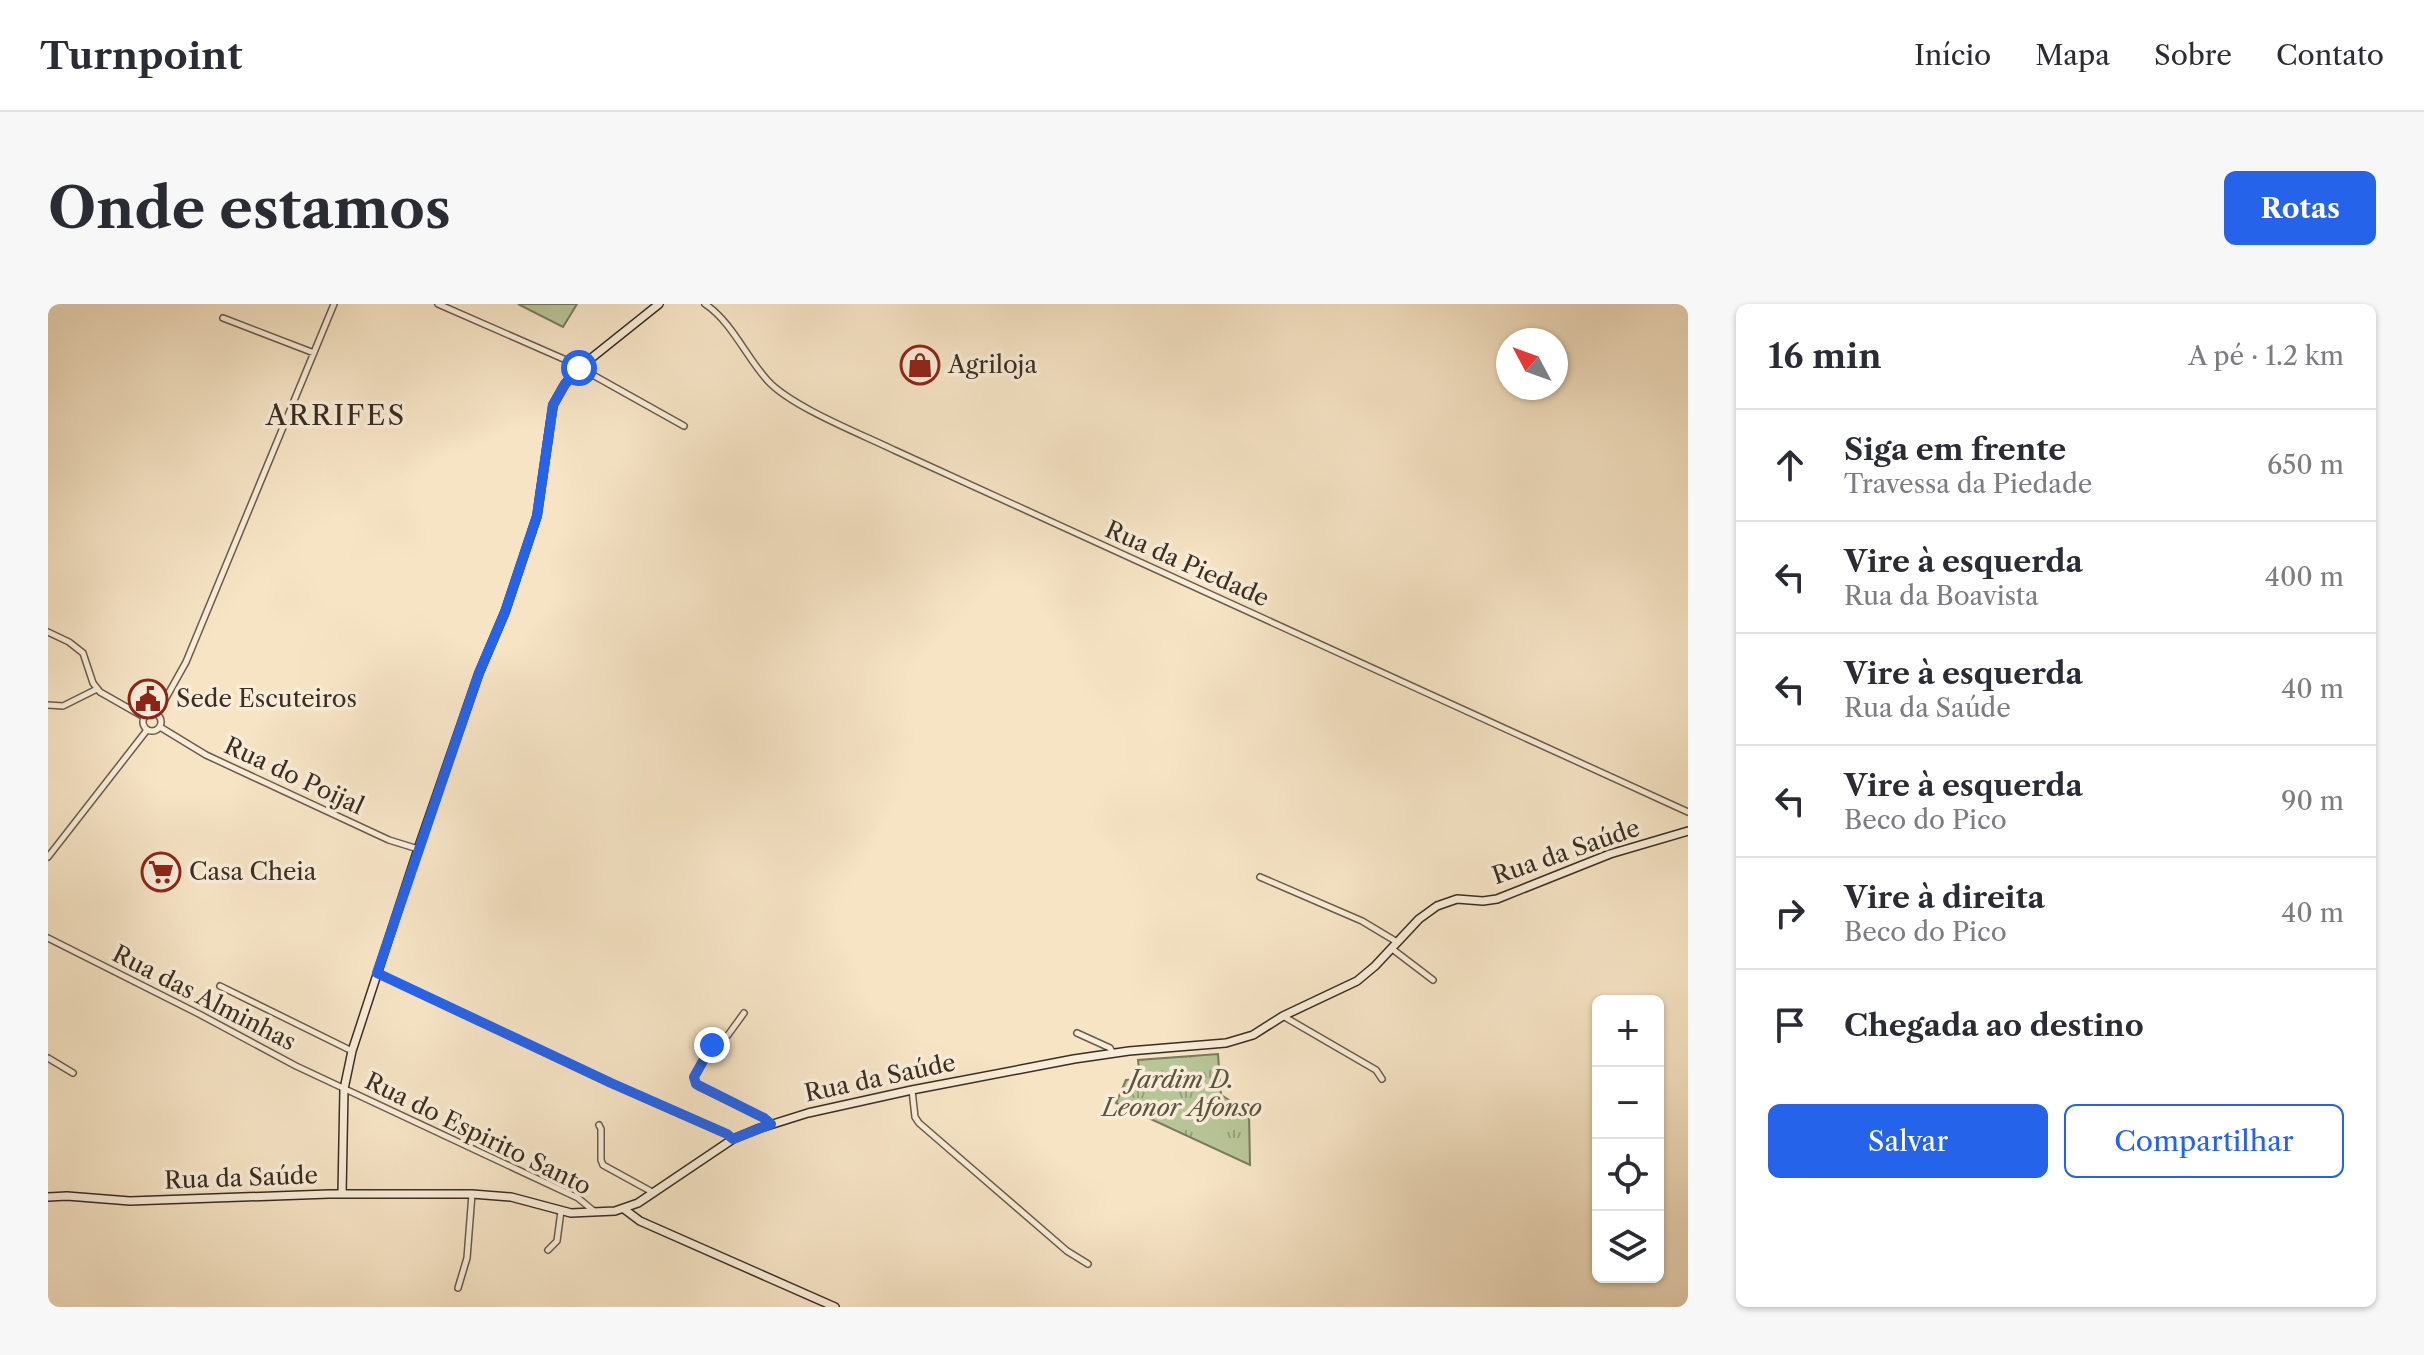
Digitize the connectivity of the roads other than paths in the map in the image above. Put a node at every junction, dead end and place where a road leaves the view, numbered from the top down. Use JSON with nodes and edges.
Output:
{"nodes":[{"id":1,"x":334,"y":304,"type":"edge"},
{"id":2,"x":438,"y":304,"type":"edge"},
{"id":3,"x":659,"y":304,"type":"edge"},
{"id":4,"x":705,"y":304,"type":"edge"},
{"id":5,"x":223,"y":318,"type":"dead end"},
{"id":6,"x":314,"y":353,"type":"junction"},
{"id":7,"x":579,"y":368,"type":"junction"},
{"id":8,"x":684,"y":426,"type":"dead end"},
{"id":9,"x":48,"y":632,"type":"edge"},
{"id":10,"x":97,"y":689,"type":"junction"},
{"id":11,"x":48,"y":705,"type":"edge"},
{"id":12,"x":157,"y":714,"type":"junction"},
{"id":13,"x":144,"y":717,"type":"junction"},
{"id":14,"x":160,"y":727,"type":"junction"},
{"id":15,"x":147,"y":730,"type":"junction"},
{"id":16,"x":1688,"y":812,"type":"edge"},
{"id":17,"x":1688,"y":831,"type":"edge"},
{"id":18,"x":418,"y":849,"type":"junction"},
{"id":19,"x":48,"y":857,"type":"edge"},
{"id":20,"x":1260,"y":877,"type":"dead end"},
{"id":21,"x":48,"y":938,"type":"edge"},
{"id":22,"x":1394,"y":945,"type":"junction"},
{"id":23,"x":377,"y":973,"type":"junction"},
{"id":24,"x":1433,"y":980,"type":"dead end"},
{"id":25,"x":220,"y":986,"type":"dead end"},
{"id":26,"x":744,"y":1013,"type":"dead end"},
{"id":27,"x":1283,"y":1016,"type":"junction"},
{"id":28,"x":1077,"y":1033,"type":"dead end"},
{"id":29,"x":352,"y":1051,"type":"junction"},
{"id":30,"x":1113,"y":1053,"type":"junction"},
{"id":31,"x":48,"y":1058,"type":"edge"},
{"id":32,"x":73,"y":1073,"type":"dead end"},
{"id":33,"x":1382,"y":1079,"type":"dead end"},
{"id":34,"x":344,"y":1089,"type":"junction"},
{"id":35,"x":912,"y":1090,"type":"junction"},
{"id":36,"x":771,"y":1124,"type":"junction"},
{"id":37,"x":599,"y":1125,"type":"dead end"},
{"id":38,"x":733,"y":1139,"type":"junction"},
{"id":39,"x":654,"y":1193,"type":"junction"},
{"id":40,"x":342,"y":1194,"type":"junction"},
{"id":41,"x":472,"y":1194,"type":"junction"},
{"id":42,"x":48,"y":1197,"type":"edge"},
{"id":43,"x":624,"y":1209,"type":"junction"},
{"id":44,"x":561,"y":1211,"type":"junction"},
{"id":45,"x":595,"y":1213,"type":"junction"},
{"id":46,"x":548,"y":1250,"type":"dead end"},
{"id":47,"x":1088,"y":1264,"type":"dead end"},
{"id":48,"x":458,"y":1288,"type":"dead end"},
{"id":49,"x":835,"y":1307,"type":"edge"}],
"edges":[{"from":1,"to":6,"type":"street"},
{"from":2,"to":7,"type":"street"},
{"from":3,"to":7,"type":"street"},
{"from":4,"to":16,"type":"street","name":"Rua da Piedade"},
{"from":5,"to":6,"type":"street"},
{"from":6,"to":12,"type":"street"},
{"from":7,"to":8,"type":"street"},
{"from":7,"to":18,"type":"street"},
{"from":9,"to":10,"type":"street"},
{"from":10,"to":11,"type":"street"},
{"from":10,"to":13,"type":"street"},
{"from":12,"to":13,"type":"street"},
{"from":12,"to":14,"type":"street"},
{"from":13,"to":15,"type":"street"},
{"from":14,"to":15,"type":"street"},
{"from":14,"to":18,"type":"street","name":"Rua do Poijal"},
{"from":15,"to":19,"type":"street"},
{"from":17,"to":22,"type":"street","name":"Rua da Saúde"},
{"from":18,"to":23,"type":"street"},
{"from":20,"to":22,"type":"street"},
{"from":21,"to":34,"type":"street","name":"Rua das Alminhas"},
{"from":22,"to":24,"type":"street"},
{"from":22,"to":27,"type":"street","name":"Rua da Saúde"},
{"from":23,"to":29,"type":"street"},
{"from":23,"to":38,"type":"street"},
{"from":25,"to":29,"type":"street"},
{"from":26,"to":36,"type":"street"},
{"from":27,"to":30,"type":"street","name":"Rua da Saúde"},
{"from":27,"to":33,"type":"street"},
{"from":28,"to":30,"type":"street"},
{"from":29,"to":34,"type":"street"},
{"from":30,"to":35,"type":"street","name":"Rua da Saúde"},
{"from":31,"to":32,"type":"street"},
{"from":34,"to":40,"type":"street"},
{"from":34,"to":45,"type":"street","name":"Rua do Espirito Santo"},
{"from":35,"to":36,"type":"street","name":"Rua da Saúde"},
{"from":35,"to":47,"type":"street"},
{"from":36,"to":38,"type":"street","name":"Rua da Saúde"},
{"from":37,"to":39,"type":"street"},
{"from":38,"to":39,"type":"street","name":"Rua da Saúde"},
{"from":39,"to":43,"type":"street","name":"Rua da Saúde"},
{"from":40,"to":41,"type":"street","name":"Rua da Saúde"},
{"from":40,"to":42,"type":"street","name":"Rua da Saúde"},
{"from":41,"to":44,"type":"street","name":"Rua da Saúde"},
{"from":41,"to":48,"type":"street"},
{"from":43,"to":45,"type":"street","name":"Rua da Saúde"},
{"from":43,"to":49,"type":"street"},
{"from":44,"to":45,"type":"street","name":"Rua da Saúde"},
{"from":44,"to":46,"type":"street"}]}
